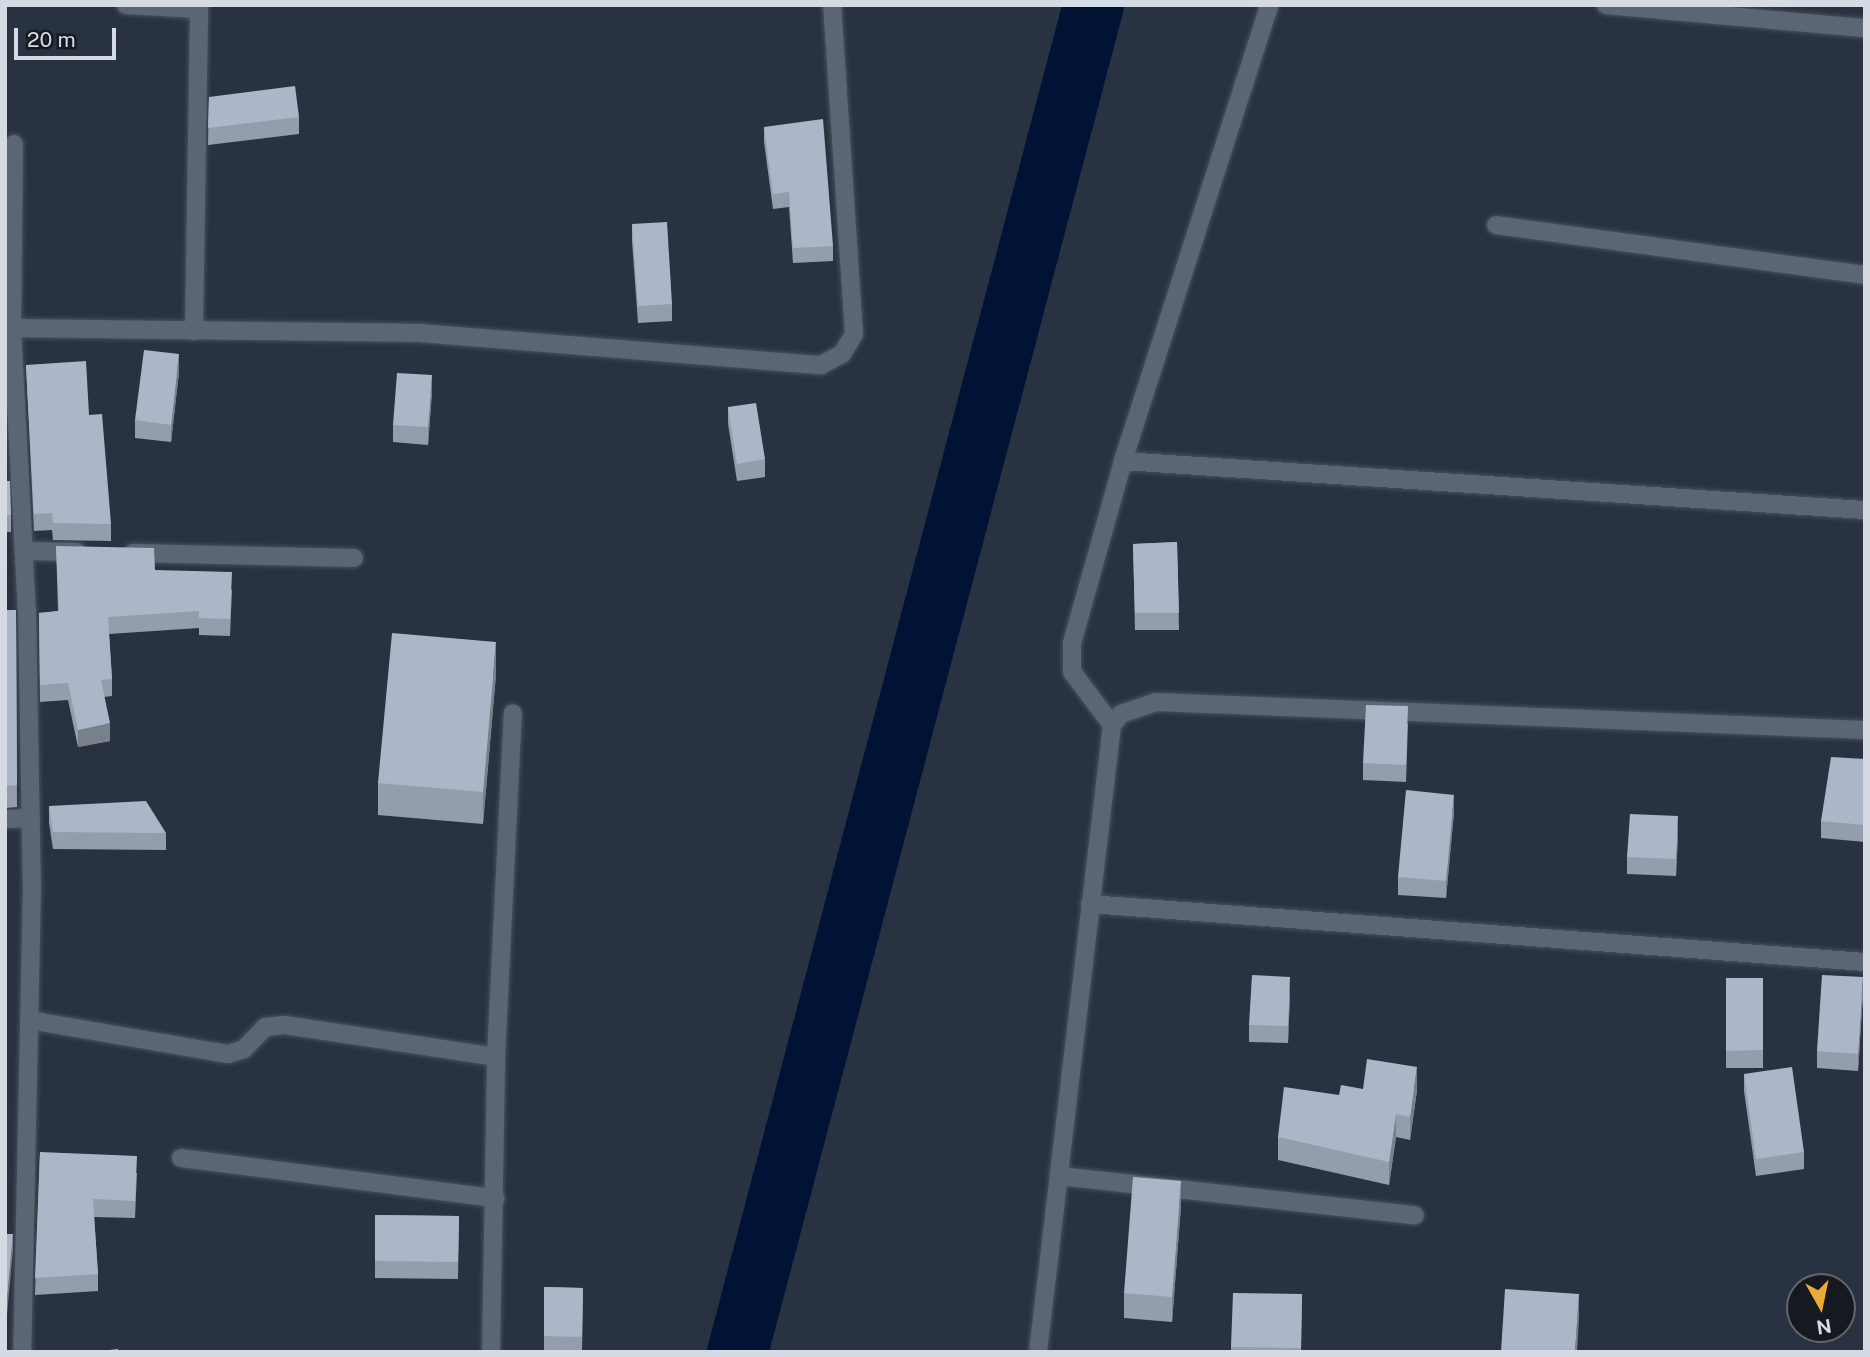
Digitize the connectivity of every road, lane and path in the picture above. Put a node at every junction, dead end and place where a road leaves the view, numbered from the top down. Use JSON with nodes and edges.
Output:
{"nodes":[{"id":1,"x":126,"y":5,"type":"edge"},
{"id":2,"x":832,"y":5,"type":"edge"},
{"id":3,"x":1269,"y":5,"type":"edge"},
{"id":4,"x":1606,"y":5,"type":"edge"},
{"id":5,"x":199,"y":7,"type":"edge"},
{"id":6,"x":1865,"y":28,"type":"edge"},
{"id":7,"x":14,"y":144,"type":"dead end"},
{"id":8,"x":1496,"y":225,"type":"dead end"},
{"id":9,"x":1865,"y":275,"type":"edge"},
{"id":10,"x":12,"y":328,"type":"junction"},
{"id":11,"x":194,"y":331,"type":"junction"},
{"id":12,"x":13,"y":438,"type":"edge"},
{"id":13,"x":1123,"y":461,"type":"junction"},
{"id":14,"x":1865,"y":510,"type":"edge"},
{"id":15,"x":25,"y":551,"type":"junction"},
{"id":16,"x":354,"y":558,"type":"dead end"},
{"id":17,"x":513,"y":713,"type":"dead end"},
{"id":18,"x":1112,"y":724,"type":"junction"},
{"id":19,"x":1865,"y":730,"type":"edge"},
{"id":20,"x":31,"y":818,"type":"junction"},
{"id":21,"x":5,"y":819,"type":"edge"},
{"id":22,"x":1090,"y":904,"type":"junction"},
{"id":23,"x":1865,"y":962,"type":"edge"},
{"id":24,"x":29,"y":1020,"type":"junction"},
{"id":25,"x":496,"y":1057,"type":"junction"},
{"id":26,"x":181,"y":1158,"type":"dead end"},
{"id":27,"x":1059,"y":1176,"type":"junction"},
{"id":28,"x":495,"y":1198,"type":"junction"},
{"id":29,"x":1415,"y":1215,"type":"dead end"},
{"id":30,"x":14,"y":1310,"type":"edge"},
{"id":31,"x":22,"y":1352,"type":"edge"},
{"id":32,"x":491,"y":1352,"type":"edge"},
{"id":33,"x":1038,"y":1352,"type":"edge"}],
"edges":[{"from":1,"to":5,"type":"street"},
{"from":2,"to":11,"type":"street"},
{"from":3,"to":13,"type":"street"},
{"from":4,"to":6,"type":"street"},
{"from":5,"to":11,"type":"street"},
{"from":7,"to":10,"type":"street"},
{"from":8,"to":9,"type":"street"},
{"from":10,"to":11,"type":"street"},
{"from":10,"to":12,"type":"street"},
{"from":12,"to":15,"type":"street"},
{"from":13,"to":14,"type":"street"},
{"from":13,"to":18,"type":"street"},
{"from":15,"to":16,"type":"street"},
{"from":15,"to":20,"type":"street"},
{"from":17,"to":25,"type":"street"},
{"from":18,"to":19,"type":"street"},
{"from":18,"to":22,"type":"street"},
{"from":20,"to":21,"type":"street"},
{"from":20,"to":24,"type":"street"},
{"from":22,"to":23,"type":"street"},
{"from":22,"to":27,"type":"street"},
{"from":24,"to":25,"type":"street"},
{"from":24,"to":30,"type":"street"},
{"from":25,"to":28,"type":"street"},
{"from":26,"to":28,"type":"street"},
{"from":27,"to":29,"type":"street"},
{"from":27,"to":33,"type":"street"},
{"from":28,"to":32,"type":"street"},
{"from":30,"to":31,"type":"street"}]}
